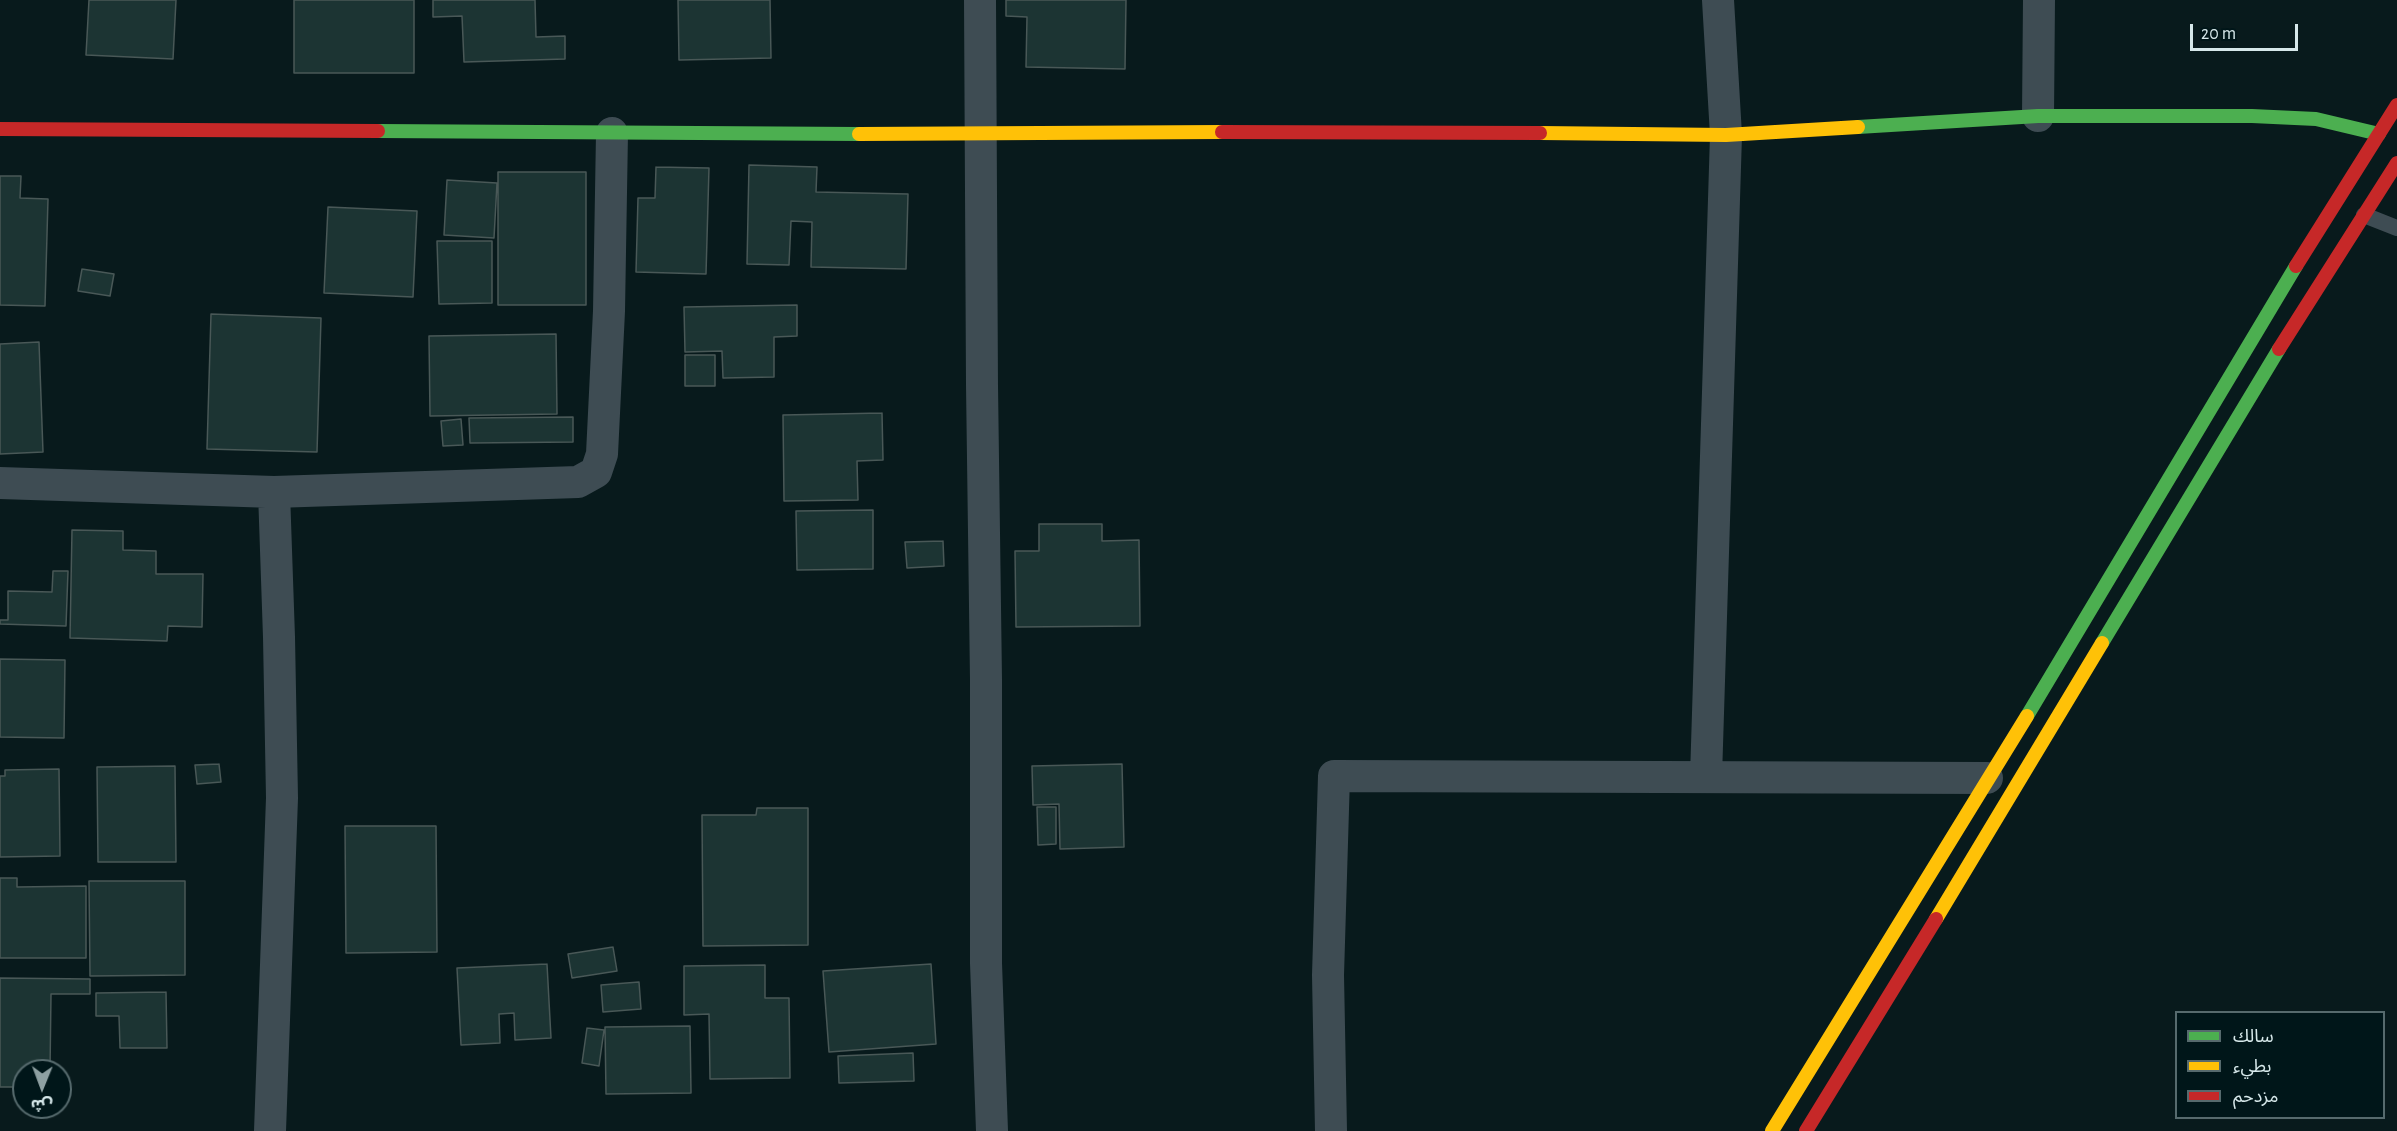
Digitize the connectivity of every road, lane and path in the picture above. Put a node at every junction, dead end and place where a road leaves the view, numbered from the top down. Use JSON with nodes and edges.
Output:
{"nodes":[{"id":1,"x":980,"y":0,"type":"edge"},
{"id":2,"x":1718,"y":0,"type":"edge"},
{"id":3,"x":2039,"y":0,"type":"edge"},
{"id":4,"x":2397,"y":105,"type":"edge"},
{"id":5,"x":2038,"y":116,"type":"junction"},
{"id":6,"x":0,"y":129,"type":"edge"},
{"id":7,"x":612,"y":133,"type":"junction"},
{"id":8,"x":2379,"y":134,"type":"junction"},
{"id":9,"x":982,"y":135,"type":"junction"},
{"id":10,"x":1726,"y":135,"type":"junction"},
{"id":11,"x":2397,"y":163,"type":"edge"},
{"id":12,"x":2364,"y":215,"type":"junction"},
{"id":13,"x":2397,"y":228,"type":"edge"},
{"id":14,"x":0,"y":483,"type":"edge"},
{"id":15,"x":274,"y":492,"type":"junction"},
{"id":16,"x":1706,"y":777,"type":"junction"},
{"id":17,"x":1987,"y":778,"type":"junction"},
{"id":18,"x":270,"y":1131,"type":"edge"},
{"id":19,"x":992,"y":1131,"type":"edge"},
{"id":20,"x":1331,"y":1131,"type":"edge"},
{"id":21,"x":1772,"y":1131,"type":"edge"},
{"id":22,"x":1806,"y":1131,"type":"edge"}],
"edges":[{"from":1,"to":9,"type":"street"},
{"from":2,"to":10,"type":"street"},
{"from":3,"to":5,"type":"street"},
{"from":4,"to":8,"type":"street"},
{"from":5,"to":8,"type":"street"},
{"from":5,"to":10,"type":"street"},
{"from":6,"to":7,"type":"street"},
{"from":7,"to":9,"type":"street"},
{"from":7,"to":15,"type":"street"},
{"from":8,"to":17,"type":"street"},
{"from":9,"to":10,"type":"street"},
{"from":9,"to":19,"type":"street"},
{"from":10,"to":16,"type":"street"},
{"from":11,"to":12,"type":"street"},
{"from":12,"to":13,"type":"lane"},
{"from":12,"to":22,"type":"street"},
{"from":14,"to":15,"type":"street"},
{"from":15,"to":18,"type":"street"},
{"from":16,"to":17,"type":"street"},
{"from":16,"to":20,"type":"street"},
{"from":17,"to":21,"type":"street"}]}
